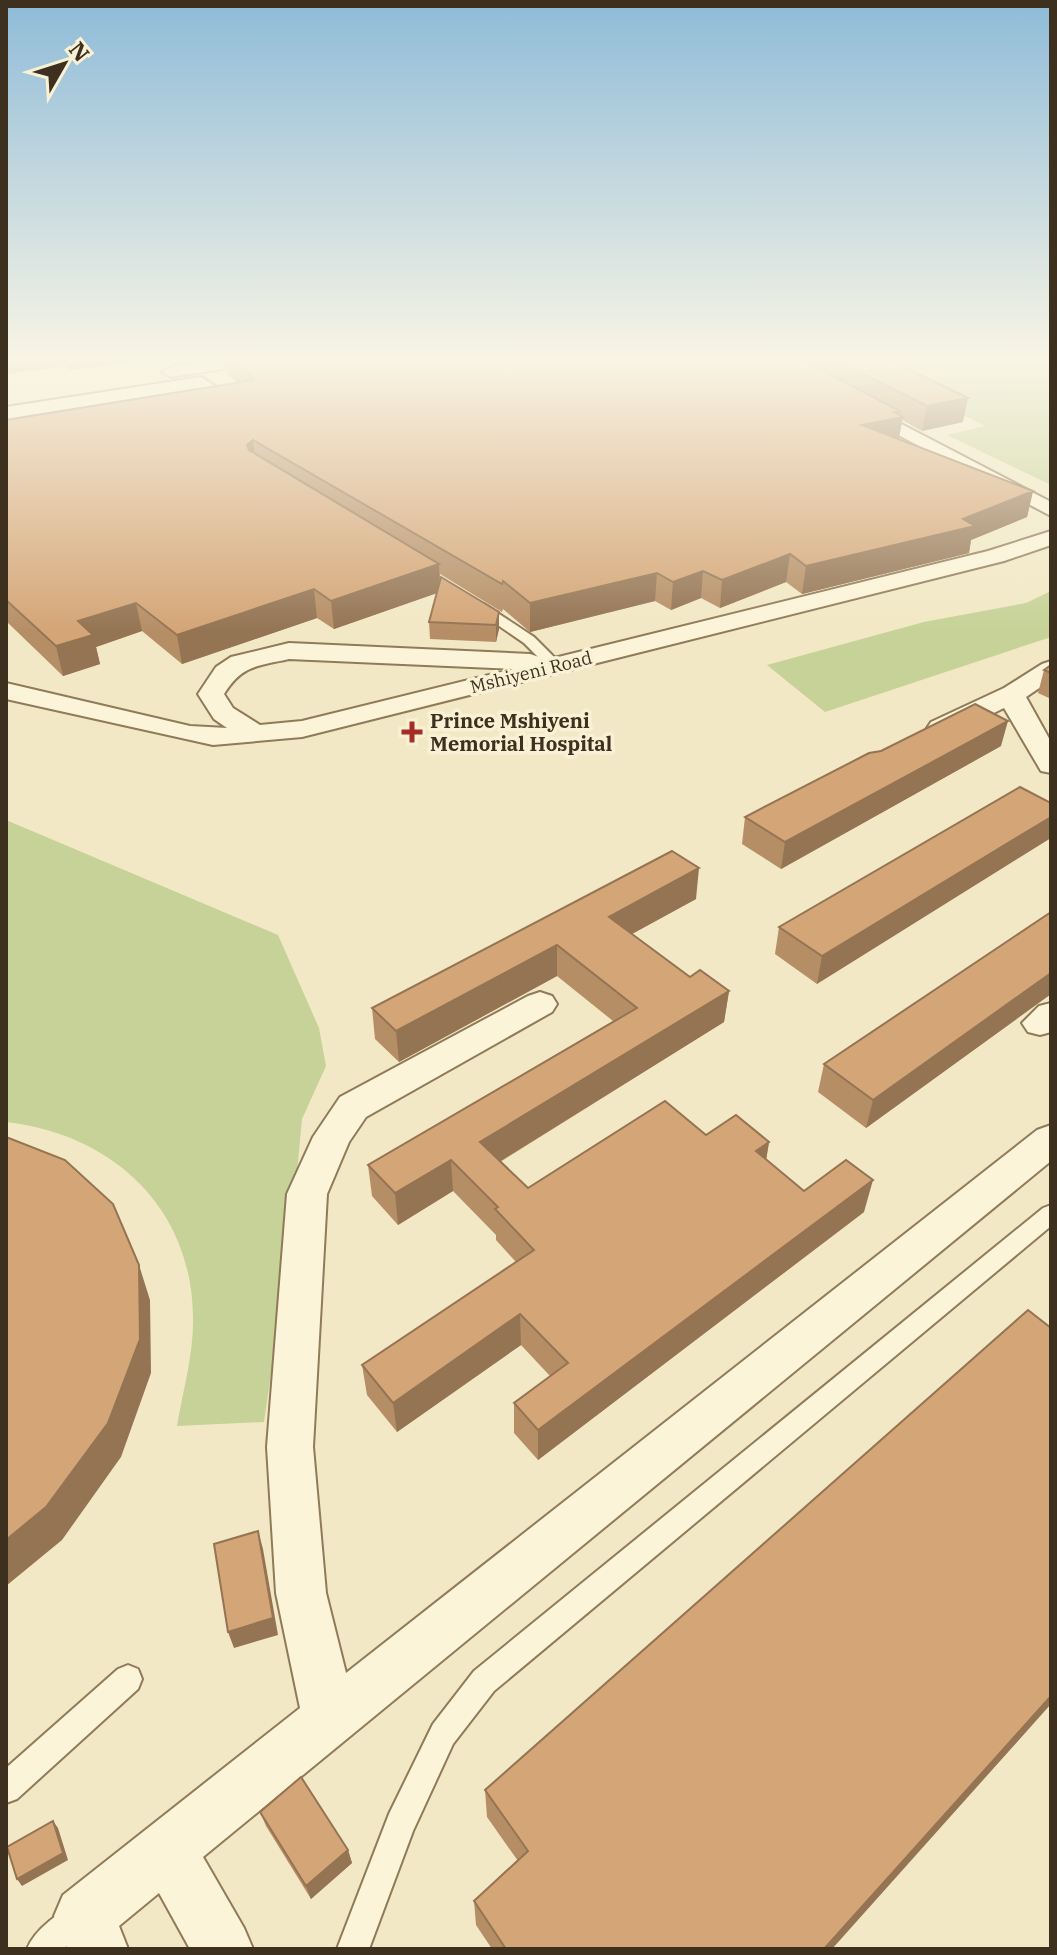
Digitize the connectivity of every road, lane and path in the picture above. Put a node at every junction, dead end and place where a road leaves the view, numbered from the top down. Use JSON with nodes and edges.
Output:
{"nodes":[{"id":1,"x":939,"y":449,"type":"edge"},
{"id":2,"x":1051,"y":510,"type":"edge"},
{"id":3,"x":1051,"y":538,"type":"edge"},
{"id":4,"x":463,"y":595,"type":"edge"},
{"id":5,"x":557,"y":664,"type":"junction"},
{"id":6,"x":1051,"y":669,"type":"edge"},
{"id":7,"x":8,"y":689,"type":"edge"},
{"id":8,"x":1013,"y":694,"type":"junction"},
{"id":9,"x":257,"y":735,"type":"junction"},
{"id":10,"x":1044,"y":736,"type":"edge"},
{"id":11,"x":916,"y":741,"type":"edge"},
{"id":12,"x":1051,"y":765,"type":"edge"},
{"id":13,"x":540,"y":1004,"type":"dead end"},
{"id":14,"x":1051,"y":1140,"type":"edge"},
{"id":15,"x":1051,"y":1214,"type":"edge"},
{"id":16,"x":128,"y":1679,"type":"dead end"},
{"id":17,"x":330,"y":1720,"type":"junction"},
{"id":18,"x":6,"y":1788,"type":"edge"},
{"id":19,"x":167,"y":1851,"type":"junction"},
{"id":20,"x":75,"y":1938,"type":"edge"},
{"id":21,"x":223,"y":1949,"type":"edge"},
{"id":22,"x":353,"y":1949,"type":"edge"}],
"edges":[{"from":1,"to":2,"type":"street"},
{"from":3,"to":5,"type":"street","name":"Mshiyeni Road"},
{"from":4,"to":5,"type":"lane"},
{"from":5,"to":9,"type":"street","name":"Mshiyeni Road"},
{"from":5,"to":9,"type":"street"},
{"from":6,"to":8,"type":"street"},
{"from":7,"to":9,"type":"street","name":"Mshiyeni Road"},
{"from":8,"to":10,"type":"street"},
{"from":8,"to":11,"type":"street"},
{"from":10,"to":12,"type":"street"},
{"from":13,"to":17,"type":"street"},
{"from":14,"to":17,"type":"street"},
{"from":15,"to":22,"type":"lane"},
{"from":16,"to":18,"type":"lane"},
{"from":17,"to":19,"type":"street"},
{"from":19,"to":20,"type":"street"},
{"from":19,"to":21,"type":"street"}]}
